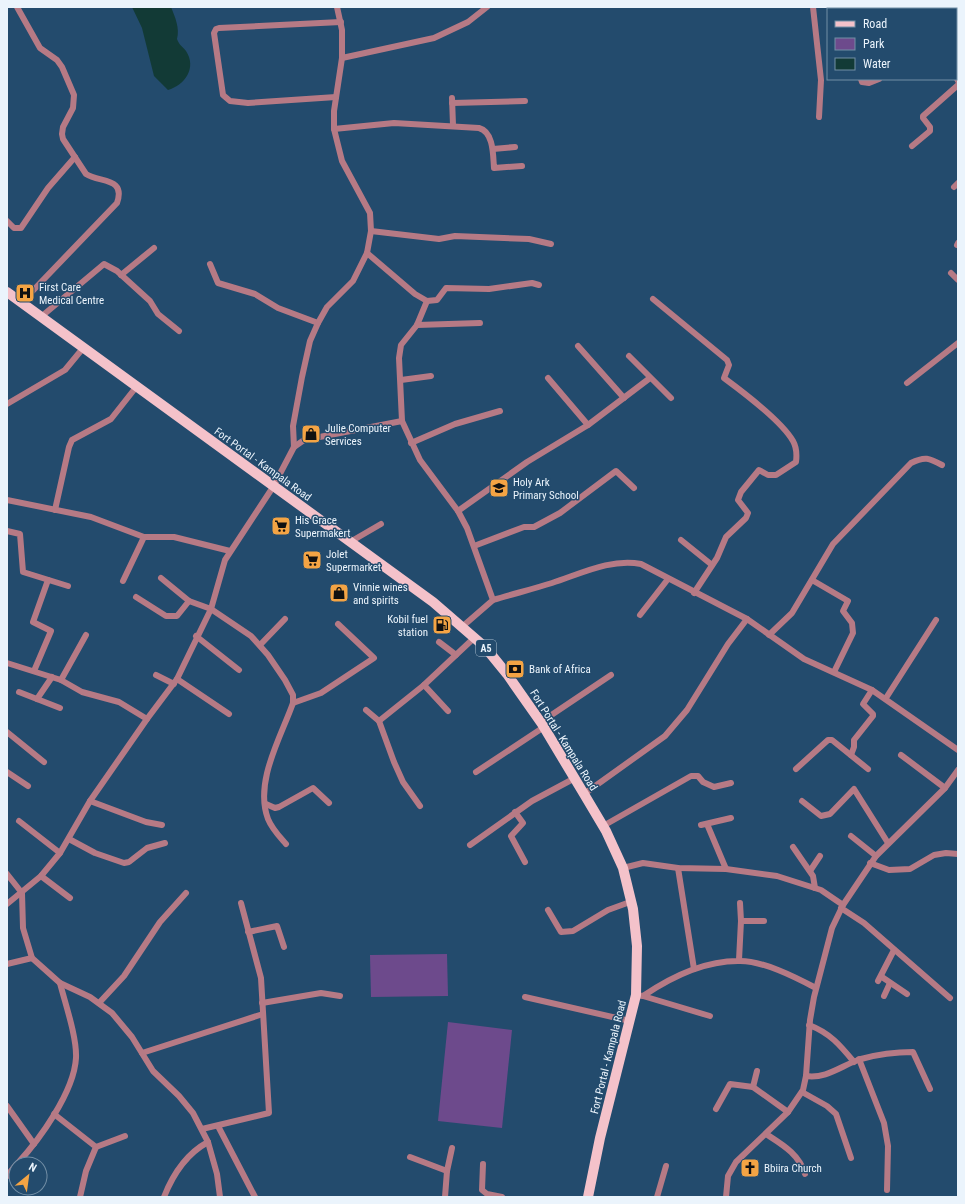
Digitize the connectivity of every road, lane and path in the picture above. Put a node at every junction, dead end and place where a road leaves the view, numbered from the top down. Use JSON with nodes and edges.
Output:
{"nodes":[{"id":1,"x":17,"y":7,"type":"edge"},
{"id":2,"x":337,"y":7,"type":"edge"},
{"id":3,"x":487,"y":7,"type":"edge"},
{"id":4,"x":812,"y":7,"type":"edge"},
{"id":5,"x":341,"y":22,"type":"junction"},
{"id":6,"x":342,"y":58,"type":"junction"},
{"id":7,"x":861,"y":80,"type":"edge"},
{"id":8,"x":876,"y":80,"type":"edge"},
{"id":9,"x":958,"y":85,"type":"edge"},
{"id":10,"x":336,"y":97,"type":"junction"},
{"id":11,"x":525,"y":102,"type":"dead end"},
{"id":12,"x":819,"y":117,"type":"dead end"},
{"id":13,"x":453,"y":125,"type":"junction"},
{"id":14,"x":334,"y":129,"type":"junction"},
{"id":15,"x":912,"y":146,"type":"dead end"},
{"id":16,"x":515,"y":147,"type":"dead end"},
{"id":17,"x":493,"y":149,"type":"junction"},
{"id":18,"x":75,"y":157,"type":"junction"},
{"id":19,"x":522,"y":166,"type":"dead end"},
{"id":20,"x":7,"y":221,"type":"edge"},
{"id":21,"x":371,"y":231,"type":"junction"},
{"id":22,"x":551,"y":244,"type":"dead end"},
{"id":23,"x":154,"y":248,"type":"dead end"},
{"id":24,"x":366,"y":253,"type":"junction"},
{"id":25,"x":210,"y":264,"type":"dead end"},
{"id":26,"x":951,"y":273,"type":"dead end"},
{"id":27,"x":121,"y":275,"type":"junction"},
{"id":28,"x":958,"y":280,"type":"edge"},
{"id":29,"x":539,"y":285,"type":"dead end"},
{"id":30,"x":7,"y":292,"type":"edge"},
{"id":31,"x":653,"y":299,"type":"dead end"},
{"id":32,"x":427,"y":301,"type":"junction"},
{"id":33,"x":22,"y":302,"type":"junction"},
{"id":34,"x":42,"y":316,"type":"junction"},
{"id":35,"x":318,"y":323,"type":"junction"},
{"id":36,"x":480,"y":323,"type":"dead end"},
{"id":37,"x":416,"y":325,"type":"junction"},
{"id":38,"x":179,"y":331,"type":"dead end"},
{"id":39,"x":958,"y":343,"type":"edge"},
{"id":40,"x":578,"y":346,"type":"dead end"},
{"id":41,"x":84,"y":347,"type":"junction"},
{"id":42,"x":629,"y":356,"type":"dead end"},
{"id":43,"x":431,"y":376,"type":"dead end"},
{"id":44,"x":548,"y":378,"type":"dead end"},
{"id":45,"x":650,"y":378,"type":"junction"},
{"id":46,"x":402,"y":380,"type":"junction"},
{"id":47,"x":907,"y":383,"type":"dead end"},
{"id":48,"x":137,"y":386,"type":"junction"},
{"id":49,"x":624,"y":398,"type":"junction"},
{"id":50,"x":671,"y":398,"type":"dead end"},
{"id":51,"x":7,"y":404,"type":"edge"},
{"id":52,"x":500,"y":411,"type":"dead end"},
{"id":53,"x":402,"y":421,"type":"junction"},
{"id":54,"x":588,"y":425,"type":"junction"},
{"id":55,"x":411,"y":443,"type":"junction"},
{"id":56,"x":294,"y":447,"type":"junction"},
{"id":57,"x":942,"y":465,"type":"dead end"},
{"id":58,"x":273,"y":487,"type":"junction"},
{"id":59,"x":634,"y":488,"type":"dead end"},
{"id":60,"x":7,"y":500,"type":"edge"},
{"id":61,"x":55,"y":510,"type":"junction"},
{"id":62,"x":458,"y":511,"type":"junction"},
{"id":63,"x":381,"y":524,"type":"dead end"},
{"id":64,"x":7,"y":531,"type":"edge"},
{"id":65,"x":144,"y":537,"type":"junction"},
{"id":66,"x":682,"y":540,"type":"dead end"},
{"id":67,"x":350,"y":542,"type":"junction"},
{"id":68,"x":474,"y":546,"type":"junction"},
{"id":69,"x":230,"y":551,"type":"junction"},
{"id":70,"x":712,"y":565,"type":"junction"},
{"id":71,"x":160,"y":578,"type":"dead end"},
{"id":72,"x":668,"y":579,"type":"junction"},
{"id":73,"x":48,"y":580,"type":"junction"},
{"id":74,"x":812,"y":580,"type":"junction"},
{"id":75,"x":123,"y":581,"type":"dead end"},
{"id":76,"x":68,"y":586,"type":"dead end"},
{"id":77,"x":694,"y":593,"type":"junction"},
{"id":78,"x":136,"y":597,"type":"dead end"},
{"id":79,"x":493,"y":600,"type":"junction"},
{"id":80,"x":188,"y":601,"type":"junction"},
{"id":81,"x":211,"y":609,"type":"junction"},
{"id":82,"x":640,"y":615,"type":"dead end"},
{"id":83,"x":284,"y":619,"type":"dead end"},
{"id":84,"x":747,"y":619,"type":"junction"},
{"id":85,"x":936,"y":620,"type":"dead end"},
{"id":86,"x":338,"y":624,"type":"dead end"},
{"id":87,"x":463,"y":626,"type":"junction"},
{"id":88,"x":86,"y":635,"type":"dead end"},
{"id":89,"x":769,"y":635,"type":"junction"},
{"id":90,"x":196,"y":636,"type":"junction"},
{"id":91,"x":474,"y":638,"type":"junction"},
{"id":92,"x":439,"y":642,"type":"dead end"},
{"id":93,"x":260,"y":645,"type":"junction"},
{"id":94,"x":456,"y":655,"type":"junction"},
{"id":95,"x":7,"y":662,"type":"edge"},
{"id":96,"x":239,"y":670,"type":"dead end"},
{"id":97,"x":34,"y":671,"type":"junction"},
{"id":98,"x":834,"y":672,"type":"junction"},
{"id":99,"x":156,"y":675,"type":"dead end"},
{"id":100,"x":610,"y":675,"type":"dead end"},
{"id":101,"x":52,"y":677,"type":"junction"},
{"id":102,"x":61,"y":680,"type":"junction"},
{"id":103,"x":175,"y":681,"type":"junction"},
{"id":104,"x":424,"y":685,"type":"junction"},
{"id":105,"x":872,"y":690,"type":"junction"},
{"id":106,"x":19,"y":692,"type":"dead end"},
{"id":107,"x":886,"y":698,"type":"junction"},
{"id":108,"x":37,"y":699,"type":"junction"},
{"id":109,"x":293,"y":703,"type":"junction"},
{"id":110,"x":60,"y":708,"type":"dead end"},
{"id":111,"x":366,"y":710,"type":"dead end"},
{"id":112,"x":448,"y":710,"type":"dead end"},
{"id":113,"x":228,"y":714,"type":"dead end"},
{"id":114,"x":147,"y":719,"type":"junction"},
{"id":115,"x":379,"y":721,"type":"junction"},
{"id":116,"x":542,"y":724,"type":"junction"},
{"id":117,"x":7,"y":732,"type":"edge"},
{"id":118,"x":958,"y":750,"type":"edge"},
{"id":119,"x":851,"y":755,"type":"junction"},
{"id":120,"x":901,"y":755,"type":"dead end"},
{"id":121,"x":44,"y":762,"type":"dead end"},
{"id":122,"x":796,"y":769,"type":"dead end"},
{"id":123,"x":868,"y":769,"type":"dead end"},
{"id":124,"x":958,"y":770,"type":"edge"},
{"id":125,"x":7,"y":772,"type":"edge"},
{"id":126,"x":476,"y":772,"type":"dead end"},
{"id":127,"x":574,"y":778,"type":"junction"},
{"id":128,"x":731,"y":783,"type":"dead end"},
{"id":129,"x":28,"y":786,"type":"dead end"},
{"id":130,"x":945,"y":788,"type":"junction"},
{"id":131,"x":584,"y":794,"type":"junction"},
{"id":132,"x":90,"y":801,"type":"junction"},
{"id":133,"x":802,"y":801,"type":"dead end"},
{"id":134,"x":328,"y":803,"type":"dead end"},
{"id":135,"x":266,"y":804,"type":"junction"},
{"id":136,"x":420,"y":806,"type":"dead end"},
{"id":137,"x":514,"y":812,"type":"junction"},
{"id":138,"x":731,"y":818,"type":"dead end"},
{"id":139,"x":19,"y":821,"type":"dead end"},
{"id":140,"x":162,"y":825,"type":"dead end"},
{"id":141,"x":603,"y":826,"type":"junction"},
{"id":142,"x":851,"y":836,"type":"dead end"},
{"id":143,"x":69,"y":839,"type":"junction"},
{"id":144,"x":165,"y":843,"type":"dead end"},
{"id":145,"x":888,"y":843,"type":"junction"},
{"id":146,"x":286,"y":844,"type":"dead end"},
{"id":147,"x":470,"y":845,"type":"dead end"},
{"id":148,"x":793,"y":847,"type":"dead end"},
{"id":149,"x":60,"y":853,"type":"junction"},
{"id":150,"x":958,"y":854,"type":"edge"},
{"id":151,"x":820,"y":856,"type":"dead end"},
{"id":152,"x":876,"y":856,"type":"junction"},
{"id":153,"x":525,"y":862,"type":"dead end"},
{"id":154,"x":870,"y":863,"type":"junction"},
{"id":155,"x":623,"y":868,"type":"junction"},
{"id":156,"x":678,"y":868,"type":"junction"},
{"id":157,"x":726,"y":869,"type":"junction"},
{"id":158,"x":810,"y":870,"type":"junction"},
{"id":159,"x":7,"y":874,"type":"edge"},
{"id":160,"x":41,"y":876,"type":"junction"},
{"id":161,"x":815,"y":888,"type":"junction"},
{"id":162,"x":22,"y":893,"type":"junction"},
{"id":163,"x":186,"y":893,"type":"dead end"},
{"id":164,"x":70,"y":898,"type":"dead end"},
{"id":165,"x":630,"y":902,"type":"junction"},
{"id":166,"x":241,"y":903,"type":"dead end"},
{"id":167,"x":740,"y":903,"type":"dead end"},
{"id":168,"x":7,"y":904,"type":"edge"},
{"id":169,"x":842,"y":907,"type":"junction"},
{"id":170,"x":548,"y":910,"type":"dead end"},
{"id":171,"x":741,"y":921,"type":"junction"},
{"id":172,"x":764,"y":921,"type":"dead end"},
{"id":173,"x":248,"y":932,"type":"junction"},
{"id":174,"x":284,"y":947,"type":"dead end"},
{"id":175,"x":894,"y":950,"type":"junction"},
{"id":176,"x":32,"y":958,"type":"junction"},
{"id":177,"x":739,"y":960,"type":"junction"},
{"id":178,"x":7,"y":964,"type":"edge"},
{"id":179,"x":694,"y":969,"type":"junction"},
{"id":180,"x":60,"y":982,"type":"junction"},
{"id":181,"x":890,"y":983,"type":"junction"},
{"id":182,"x":816,"y":988,"type":"junction"},
{"id":183,"x":907,"y":994,"type":"dead end"},
{"id":184,"x":640,"y":995,"type":"junction"},
{"id":185,"x":340,"y":996,"type":"dead end"},
{"id":186,"x":884,"y":996,"type":"dead end"},
{"id":187,"x":526,"y":997,"type":"dead end"},
{"id":188,"x":950,"y":998,"type":"dead end"},
{"id":189,"x":99,"y":1003,"type":"junction"},
{"id":190,"x":262,"y":1003,"type":"junction"},
{"id":191,"x":262,"y":1014,"type":"junction"},
{"id":192,"x":710,"y":1016,"type":"dead end"},
{"id":193,"x":630,"y":1021,"type":"junction"},
{"id":194,"x":809,"y":1026,"type":"junction"},
{"id":195,"x":142,"y":1053,"type":"junction"},
{"id":196,"x":856,"y":1061,"type":"junction"},
{"id":197,"x":757,"y":1071,"type":"dead end"},
{"id":198,"x":806,"y":1076,"type":"junction"},
{"id":199,"x":753,"y":1087,"type":"junction"},
{"id":200,"x":930,"y":1088,"type":"dead end"},
{"id":201,"x":802,"y":1092,"type":"junction"},
{"id":202,"x":7,"y":1106,"type":"edge"},
{"id":203,"x":716,"y":1109,"type":"dead end"},
{"id":204,"x":788,"y":1112,"type":"junction"},
{"id":205,"x":54,"y":1114,"type":"junction"},
{"id":206,"x":218,"y":1126,"type":"junction"},
{"id":207,"x":202,"y":1129,"type":"junction"},
{"id":208,"x":766,"y":1134,"type":"junction"},
{"id":209,"x":125,"y":1136,"type":"dead end"},
{"id":210,"x":208,"y":1142,"type":"junction"},
{"id":211,"x":34,"y":1144,"type":"junction"},
{"id":212,"x":96,"y":1147,"type":"junction"},
{"id":213,"x":452,"y":1148,"type":"dead end"},
{"id":214,"x":23,"y":1156,"type":"edge"},
{"id":215,"x":410,"y":1157,"type":"dead end"},
{"id":216,"x":852,"y":1158,"type":"dead end"},
{"id":217,"x":483,"y":1164,"type":"dead end"},
{"id":218,"x":666,"y":1166,"type":"dead end"},
{"id":219,"x":447,"y":1171,"type":"junction"},
{"id":220,"x":805,"y":1174,"type":"dead end"},
{"id":221,"x":886,"y":1190,"type":"dead end"},
{"id":222,"x":80,"y":1197,"type":"edge"},
{"id":223,"x":164,"y":1197,"type":"edge"},
{"id":224,"x":220,"y":1197,"type":"edge"},
{"id":225,"x":255,"y":1197,"type":"edge"},
{"id":226,"x":445,"y":1197,"type":"edge"},
{"id":227,"x":502,"y":1197,"type":"edge"},
{"id":228,"x":588,"y":1197,"type":"edge"},
{"id":229,"x":656,"y":1197,"type":"edge"},
{"id":230,"x":726,"y":1197,"type":"edge"}],
"edges":[{"from":1,"to":18,"type":"street"},
{"from":2,"to":5,"type":"street"},
{"from":3,"to":6,"type":"street"},
{"from":4,"to":12,"type":"street"},
{"from":5,"to":6,"type":"street"},
{"from":5,"to":10,"type":"street"},
{"from":6,"to":10,"type":"street"},
{"from":7,"to":8,"type":"street"},
{"from":9,"to":15,"type":"street"},
{"from":10,"to":14,"type":"street"},
{"from":11,"to":13,"type":"street"},
{"from":13,"to":14,"type":"street"},
{"from":13,"to":17,"type":"street"},
{"from":14,"to":21,"type":"street"},
{"from":16,"to":17,"type":"street"},
{"from":17,"to":19,"type":"street"},
{"from":18,"to":20,"type":"street"},
{"from":18,"to":33,"type":"street"},
{"from":21,"to":22,"type":"street"},
{"from":21,"to":24,"type":"street"},
{"from":23,"to":27,"type":"street"},
{"from":24,"to":32,"type":"street"},
{"from":24,"to":35,"type":"street"},
{"from":25,"to":35,"type":"street"},
{"from":26,"to":28,"type":"street"},
{"from":27,"to":34,"type":"street"},
{"from":27,"to":38,"type":"street"},
{"from":29,"to":32,"type":"street"},
{"from":30,"to":33,"type":"main road","name":"Fort Portal - Kampala Road","number":"A5"},
{"from":31,"to":70,"type":"street"},
{"from":32,"to":37,"type":"street"},
{"from":33,"to":34,"type":"main road","name":"Fort Portal - Kampala Road","number":"A5"},
{"from":34,"to":41,"type":"main road","name":"Fort Portal - Kampala Road","number":"A5"},
{"from":35,"to":56,"type":"street"},
{"from":36,"to":37,"type":"street"},
{"from":37,"to":46,"type":"street"},
{"from":39,"to":47,"type":"street"},
{"from":40,"to":49,"type":"street"},
{"from":41,"to":48,"type":"main road","name":"Fort Portal - Kampala Road","number":"A5"},
{"from":41,"to":51,"type":"street"},
{"from":42,"to":45,"type":"street"},
{"from":43,"to":46,"type":"street"},
{"from":44,"to":54,"type":"street"},
{"from":45,"to":49,"type":"street"},
{"from":45,"to":50,"type":"street"},
{"from":46,"to":53,"type":"street"},
{"from":48,"to":58,"type":"main road","name":"Fort Portal - Kampala Road","number":"A5"},
{"from":48,"to":61,"type":"street"},
{"from":49,"to":54,"type":"street"},
{"from":52,"to":55,"type":"street"},
{"from":53,"to":55,"type":"street"},
{"from":53,"to":56,"type":"street"},
{"from":54,"to":62,"type":"street"},
{"from":55,"to":62,"type":"street"},
{"from":56,"to":58,"type":"street"},
{"from":57,"to":74,"type":"street"},
{"from":58,"to":67,"type":"main road","name":"Fort Portal - Kampala Road","number":"A5"},
{"from":58,"to":69,"type":"street"},
{"from":59,"to":68,"type":"street"},
{"from":60,"to":61,"type":"street"},
{"from":61,"to":65,"type":"street"},
{"from":62,"to":68,"type":"street"},
{"from":63,"to":67,"type":"street"},
{"from":64,"to":73,"type":"street"},
{"from":65,"to":69,"type":"street"},
{"from":65,"to":75,"type":"street"},
{"from":66,"to":70,"type":"street"},
{"from":67,"to":87,"type":"main road","name":"Fort Portal - Kampala Road","number":"A5"},
{"from":68,"to":79,"type":"street"},
{"from":69,"to":81,"type":"street"},
{"from":70,"to":77,"type":"street"},
{"from":71,"to":80,"type":"street"},
{"from":72,"to":77,"type":"street"},
{"from":72,"to":79,"type":"street"},
{"from":72,"to":82,"type":"street"},
{"from":73,"to":76,"type":"street"},
{"from":73,"to":97,"type":"street"},
{"from":74,"to":89,"type":"street"},
{"from":74,"to":98,"type":"street"},
{"from":77,"to":84,"type":"street"},
{"from":78,"to":80,"type":"street"},
{"from":79,"to":87,"type":"street"},
{"from":80,"to":81,"type":"street"},
{"from":81,"to":90,"type":"street"},
{"from":81,"to":93,"type":"street"},
{"from":83,"to":93,"type":"street"},
{"from":84,"to":89,"type":"street"},
{"from":84,"to":131,"type":"street"},
{"from":85,"to":107,"type":"street"},
{"from":86,"to":109,"type":"street"},
{"from":87,"to":91,"type":"main road","name":"Fort Portal - Kampala Road","number":"A5"},
{"from":88,"to":102,"type":"street"},
{"from":89,"to":98,"type":"street"},
{"from":90,"to":96,"type":"street"},
{"from":90,"to":103,"type":"street"},
{"from":91,"to":94,"type":"street"},
{"from":91,"to":116,"type":"main road","name":"Fort Portal - Kampala Road","number":"A5"},
{"from":92,"to":94,"type":"street"},
{"from":93,"to":109,"type":"street"},
{"from":94,"to":104,"type":"street"},
{"from":95,"to":97,"type":"street"},
{"from":97,"to":101,"type":"street"},
{"from":98,"to":105,"type":"street"},
{"from":99,"to":103,"type":"street"},
{"from":100,"to":116,"type":"street"},
{"from":101,"to":102,"type":"street"},
{"from":101,"to":108,"type":"street"},
{"from":102,"to":114,"type":"street"},
{"from":103,"to":113,"type":"street"},
{"from":103,"to":114,"type":"street"},
{"from":104,"to":112,"type":"street"},
{"from":104,"to":115,"type":"street"},
{"from":105,"to":107,"type":"street"},
{"from":105,"to":119,"type":"street"},
{"from":106,"to":108,"type":"street"},
{"from":107,"to":118,"type":"street"},
{"from":108,"to":110,"type":"street"},
{"from":109,"to":135,"type":"street"},
{"from":111,"to":115,"type":"street"},
{"from":114,"to":132,"type":"street"},
{"from":115,"to":136,"type":"street"},
{"from":116,"to":126,"type":"street"},
{"from":116,"to":127,"type":"main road","name":"Fort Portal - Kampala Road","number":"A5"},
{"from":117,"to":121,"type":"street"},
{"from":119,"to":122,"type":"street"},
{"from":119,"to":123,"type":"street"},
{"from":120,"to":130,"type":"street"},
{"from":124,"to":130,"type":"street"},
{"from":125,"to":129,"type":"street"},
{"from":127,"to":131,"type":"main road","name":"Fort Portal - Kampala Road","number":"A5"},
{"from":127,"to":137,"type":"street"},
{"from":128,"to":141,"type":"street"},
{"from":130,"to":145,"type":"street"},
{"from":131,"to":141,"type":"main road","name":"Fort Portal - Kampala Road","number":"A5"},
{"from":132,"to":140,"type":"street"},
{"from":132,"to":143,"type":"street"},
{"from":133,"to":145,"type":"street"},
{"from":134,"to":135,"type":"street"},
{"from":135,"to":146,"type":"street"},
{"from":137,"to":147,"type":"street"},
{"from":137,"to":153,"type":"street"},
{"from":138,"to":157,"type":"street"},
{"from":139,"to":149,"type":"street"},
{"from":141,"to":155,"type":"main road","name":"Fort Portal - Kampala Road","number":"A5"},
{"from":142,"to":152,"type":"street"},
{"from":143,"to":144,"type":"street"},
{"from":143,"to":149,"type":"street"},
{"from":145,"to":152,"type":"street"},
{"from":148,"to":158,"type":"street"},
{"from":149,"to":160,"type":"street"},
{"from":150,"to":154,"type":"street"},
{"from":151,"to":158,"type":"street"},
{"from":152,"to":154,"type":"street"},
{"from":154,"to":169,"type":"street"},
{"from":155,"to":156,"type":"street"},
{"from":155,"to":165,"type":"main road","name":"Fort Portal - Kampala Road","number":"A5"},
{"from":156,"to":157,"type":"street"},
{"from":156,"to":179,"type":"street"},
{"from":157,"to":161,"type":"street"},
{"from":158,"to":161,"type":"street"},
{"from":159,"to":162,"type":"street"},
{"from":160,"to":162,"type":"street"},
{"from":160,"to":164,"type":"street"},
{"from":161,"to":169,"type":"street"},
{"from":162,"to":168,"type":"street"},
{"from":162,"to":176,"type":"street"},
{"from":163,"to":189,"type":"street"},
{"from":165,"to":170,"type":"street"},
{"from":165,"to":184,"type":"main road","name":"Fort Portal - Kampala Road","number":"A5"},
{"from":166,"to":173,"type":"street"},
{"from":167,"to":171,"type":"street"},
{"from":169,"to":175,"type":"street"},
{"from":169,"to":182,"type":"street"},
{"from":171,"to":172,"type":"street"},
{"from":171,"to":177,"type":"street"},
{"from":173,"to":174,"type":"street"},
{"from":173,"to":190,"type":"street"},
{"from":175,"to":181,"type":"street"},
{"from":175,"to":188,"type":"street"},
{"from":176,"to":178,"type":"street"},
{"from":176,"to":180,"type":"street"},
{"from":177,"to":179,"type":"street"},
{"from":177,"to":182,"type":"street"},
{"from":179,"to":184,"type":"street"},
{"from":180,"to":189,"type":"street"},
{"from":180,"to":205,"type":"street"},
{"from":181,"to":183,"type":"street"},
{"from":181,"to":186,"type":"street"},
{"from":182,"to":194,"type":"street"},
{"from":184,"to":192,"type":"street"},
{"from":184,"to":193,"type":"main road","name":"Fort Portal - Kampala Road","number":"A5"},
{"from":185,"to":190,"type":"street"},
{"from":187,"to":193,"type":"street"},
{"from":189,"to":195,"type":"street"},
{"from":190,"to":191,"type":"street"},
{"from":191,"to":195,"type":"street"},
{"from":191,"to":206,"type":"street"},
{"from":193,"to":228,"type":"main road","name":"Fort Portal - Kampala Road","number":"A5"},
{"from":194,"to":196,"type":"street"},
{"from":194,"to":198,"type":"street"},
{"from":195,"to":207,"type":"street"},
{"from":196,"to":198,"type":"street"},
{"from":196,"to":200,"type":"street"},
{"from":196,"to":221,"type":"street"},
{"from":197,"to":199,"type":"street"},
{"from":198,"to":201,"type":"street"},
{"from":199,"to":203,"type":"street"},
{"from":199,"to":204,"type":"street"},
{"from":201,"to":204,"type":"street"},
{"from":201,"to":216,"type":"street"},
{"from":202,"to":211,"type":"street"},
{"from":204,"to":208,"type":"street"},
{"from":205,"to":211,"type":"street"},
{"from":205,"to":212,"type":"street"},
{"from":206,"to":207,"type":"street"},
{"from":206,"to":225,"type":"street"},
{"from":207,"to":210,"type":"street"},
{"from":208,"to":220,"type":"street"},
{"from":208,"to":230,"type":"street"},
{"from":209,"to":212,"type":"street"},
{"from":210,"to":223,"type":"street"},
{"from":210,"to":224,"type":"street"},
{"from":211,"to":214,"type":"street"},
{"from":212,"to":222,"type":"street"},
{"from":213,"to":219,"type":"street"},
{"from":215,"to":219,"type":"street"},
{"from":217,"to":227,"type":"street"},
{"from":218,"to":229,"type":"street"},
{"from":219,"to":226,"type":"street"}]}
